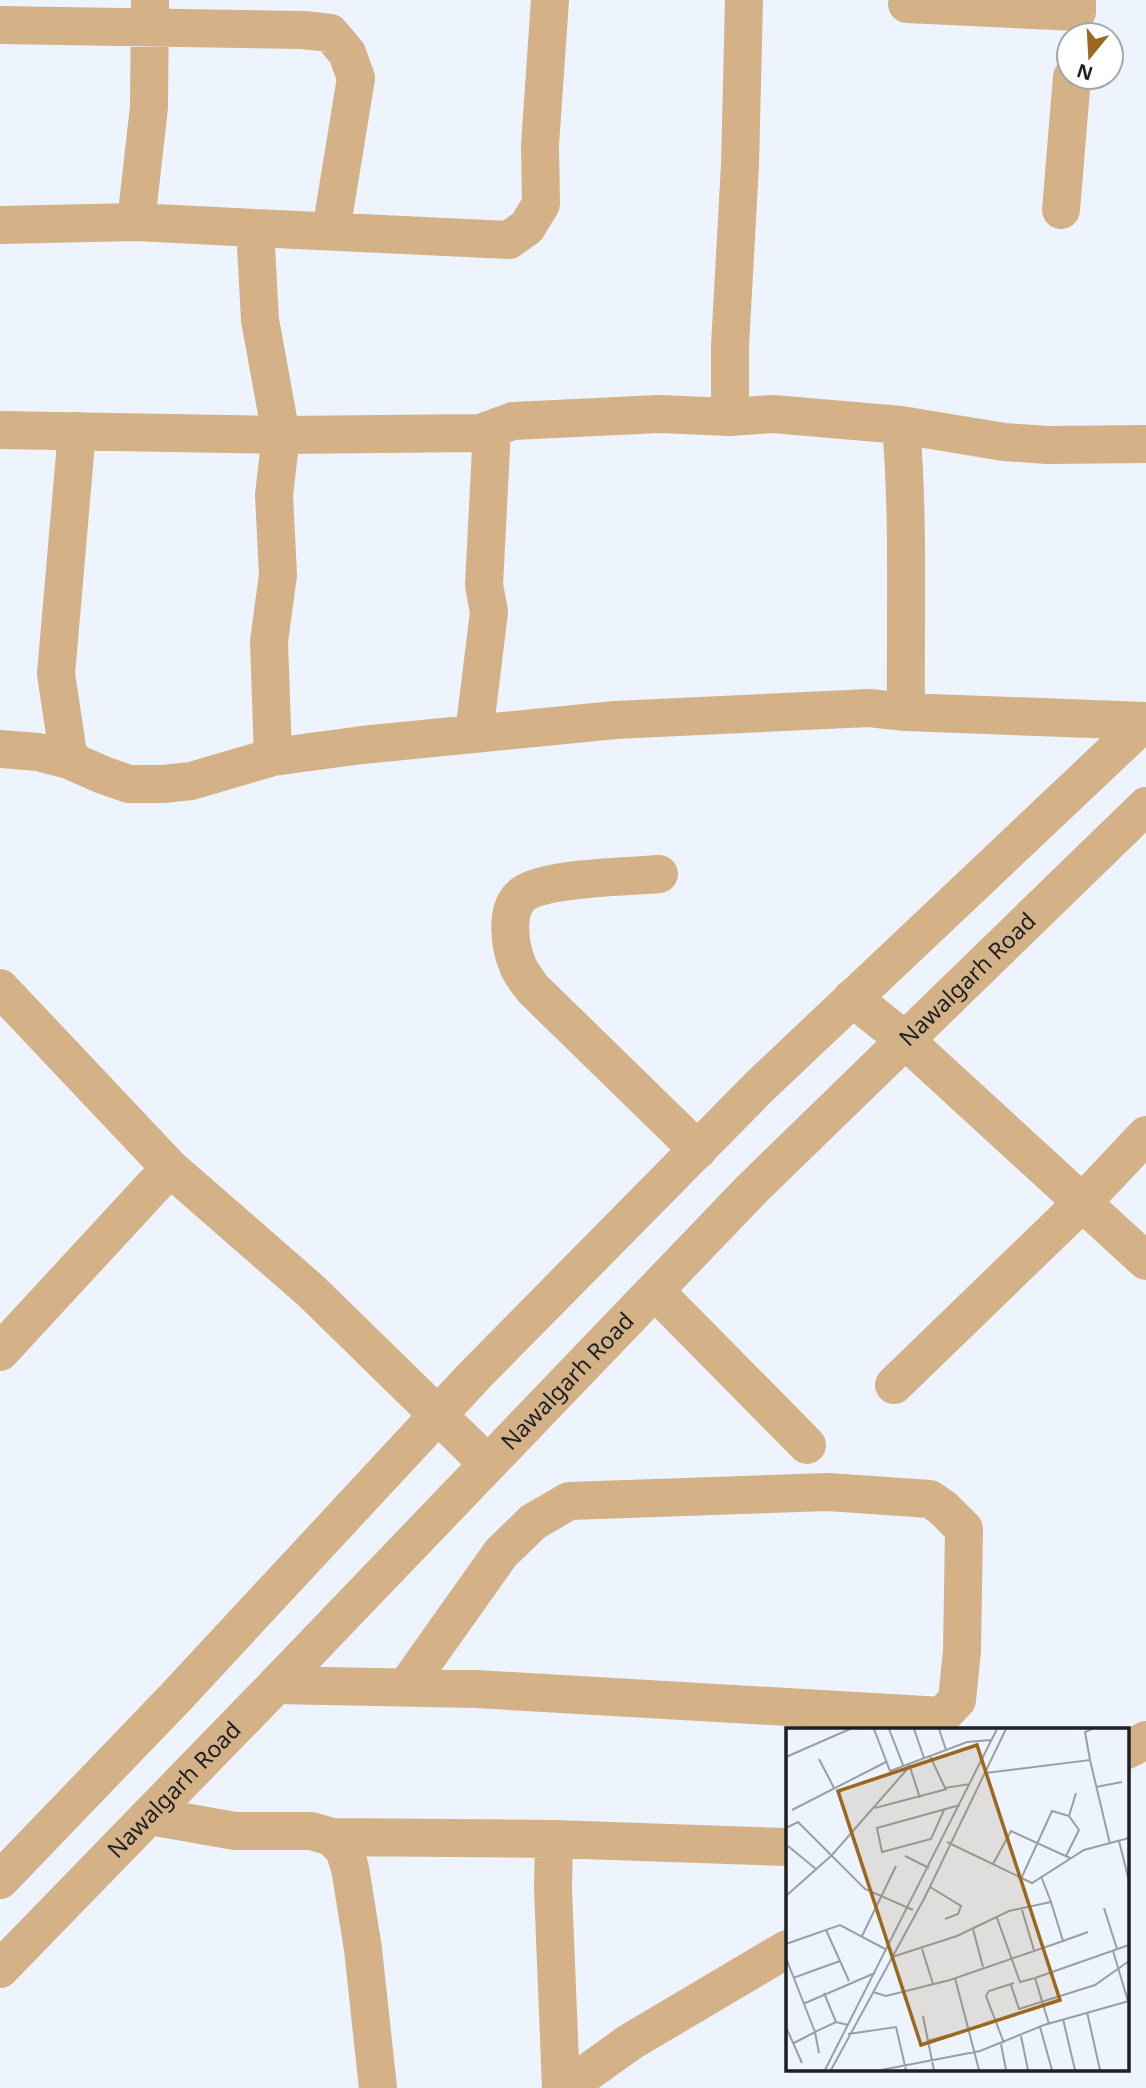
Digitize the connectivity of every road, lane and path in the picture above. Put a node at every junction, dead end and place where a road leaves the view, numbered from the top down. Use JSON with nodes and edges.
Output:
{"nodes":[{"id":1,"x":550,"y":0,"type":"edge"},
{"id":2,"x":744,"y":0,"type":"edge"},
{"id":3,"x":907,"y":4,"type":"dead end"},
{"id":4,"x":150,"y":14,"type":"edge"},
{"id":5,"x":1076,"y":16,"type":"edge"},
{"id":6,"x":0,"y":25,"type":"edge"},
{"id":7,"x":1071,"y":91,"type":"edge"},
{"id":8,"x":1061,"y":210,"type":"dead end"},
{"id":9,"x":136,"y":222,"type":"junction"},
{"id":10,"x":0,"y":225,"type":"edge"},
{"id":11,"x":255,"y":228,"type":"junction"},
{"id":12,"x":331,"y":231,"type":"junction"},
{"id":13,"x":730,"y":417,"type":"junction"},
{"id":14,"x":901,"y":425,"type":"junction"},
{"id":15,"x":492,"y":429,"type":"junction"},
{"id":16,"x":0,"y":430,"type":"edge"},
{"id":17,"x":77,"y":431,"type":"junction"},
{"id":18,"x":281,"y":435,"type":"junction"},
{"id":19,"x":1146,"y":444,"type":"edge"},
{"id":20,"x":906,"y":712,"type":"junction"},
{"id":21,"x":1146,"y":721,"type":"edge"},
{"id":22,"x":474,"y":734,"type":"junction"},
{"id":23,"x":0,"y":749,"type":"edge"},
{"id":24,"x":273,"y":757,"type":"junction"},
{"id":25,"x":69,"y":760,"type":"junction"},
{"id":26,"x":1146,"y":806,"type":"edge"},
{"id":27,"x":659,"y":874,"type":"dead end"},
{"id":28,"x":1,"y":991,"type":"edge"},
{"id":29,"x":852,"y":998,"type":"junction"},
{"id":30,"x":905,"y":1040,"type":"junction"},
{"id":31,"x":1146,"y":1135,"type":"edge"},
{"id":32,"x":698,"y":1150,"type":"junction"},
{"id":33,"x":170,"y":1168,"type":"junction"},
{"id":34,"x":1082,"y":1203,"type":"junction"},
{"id":35,"x":1146,"y":1261,"type":"edge"},
{"id":36,"x":655,"y":1291,"type":"junction"},
{"id":37,"x":0,"y":1352,"type":"edge"},
{"id":38,"x":894,"y":1385,"type":"dead end"},
{"id":39,"x":437,"y":1416,"type":"junction"},
{"id":40,"x":807,"y":1445,"type":"dead end"},
{"id":41,"x":488,"y":1464,"type":"junction"},
{"id":42,"x":276,"y":1685,"type":"junction"},
{"id":43,"x":406,"y":1687,"type":"junction"},
{"id":44,"x":1146,"y":1740,"type":"edge"},
{"id":45,"x":1128,"y":1749,"type":"edge"},
{"id":46,"x":150,"y":1816,"type":"junction"},
{"id":47,"x":332,"y":1837,"type":"junction"},
{"id":48,"x":554,"y":1839,"type":"junction"},
{"id":49,"x":786,"y":1847,"type":"edge"},
{"id":50,"x":4,"y":1871,"type":"edge"},
{"id":51,"x":786,"y":1950,"type":"edge"},
{"id":52,"x":0,"y":1969,"type":"edge"},
{"id":53,"x":378,"y":2088,"type":"edge"},
{"id":54,"x":563,"y":2088,"type":"edge"}],
"edges":[{"from":1,"to":12,"type":"street"},
{"from":2,"to":13,"type":"street"},
{"from":3,"to":5,"type":"street"},
{"from":4,"to":6,"type":"street"},
{"from":4,"to":9,"type":"street"},
{"from":4,"to":12,"type":"street"},
{"from":7,"to":8,"type":"street"},
{"from":9,"to":10,"type":"street"},
{"from":9,"to":11,"type":"street"},
{"from":11,"to":12,"type":"street"},
{"from":11,"to":18,"type":"street"},
{"from":13,"to":14,"type":"street"},
{"from":13,"to":15,"type":"street"},
{"from":14,"to":19,"type":"street"},
{"from":14,"to":20,"type":"street"},
{"from":15,"to":18,"type":"street"},
{"from":15,"to":22,"type":"street"},
{"from":16,"to":17,"type":"street"},
{"from":17,"to":18,"type":"street"},
{"from":17,"to":25,"type":"street"},
{"from":18,"to":24,"type":"street"},
{"from":20,"to":21,"type":"street"},
{"from":20,"to":22,"type":"street"},
{"from":21,"to":29,"type":"street"},
{"from":22,"to":24,"type":"street"},
{"from":23,"to":25,"type":"street"},
{"from":24,"to":25,"type":"street"},
{"from":26,"to":30,"type":"street","name":"Nawalgarh Road"},
{"from":27,"to":32,"type":"street"},
{"from":28,"to":33,"type":"street"},
{"from":29,"to":30,"type":"street"},
{"from":29,"to":32,"type":"street"},
{"from":30,"to":34,"type":"street"},
{"from":30,"to":36,"type":"street","name":"Nawalgarh Road"},
{"from":31,"to":34,"type":"street"},
{"from":32,"to":39,"type":"street"},
{"from":33,"to":37,"type":"street"},
{"from":33,"to":39,"type":"street"},
{"from":34,"to":35,"type":"street"},
{"from":34,"to":38,"type":"street"},
{"from":36,"to":40,"type":"street"},
{"from":36,"to":41,"type":"street","name":"Nawalgarh Road"},
{"from":39,"to":41,"type":"street"},
{"from":39,"to":50,"type":"street"},
{"from":41,"to":42,"type":"street","name":"Nawalgarh Road"},
{"from":42,"to":43,"type":"street"},
{"from":42,"to":46,"type":"street","name":"Nawalgarh Road"},
{"from":43,"to":43,"type":"street"},
{"from":44,"to":45,"type":"street"},
{"from":46,"to":47,"type":"street"},
{"from":46,"to":52,"type":"street","name":"Nawalgarh Road"},
{"from":47,"to":48,"type":"street"},
{"from":47,"to":53,"type":"street"},
{"from":48,"to":49,"type":"street"},
{"from":48,"to":54,"type":"street"},
{"from":51,"to":54,"type":"street"}]}
